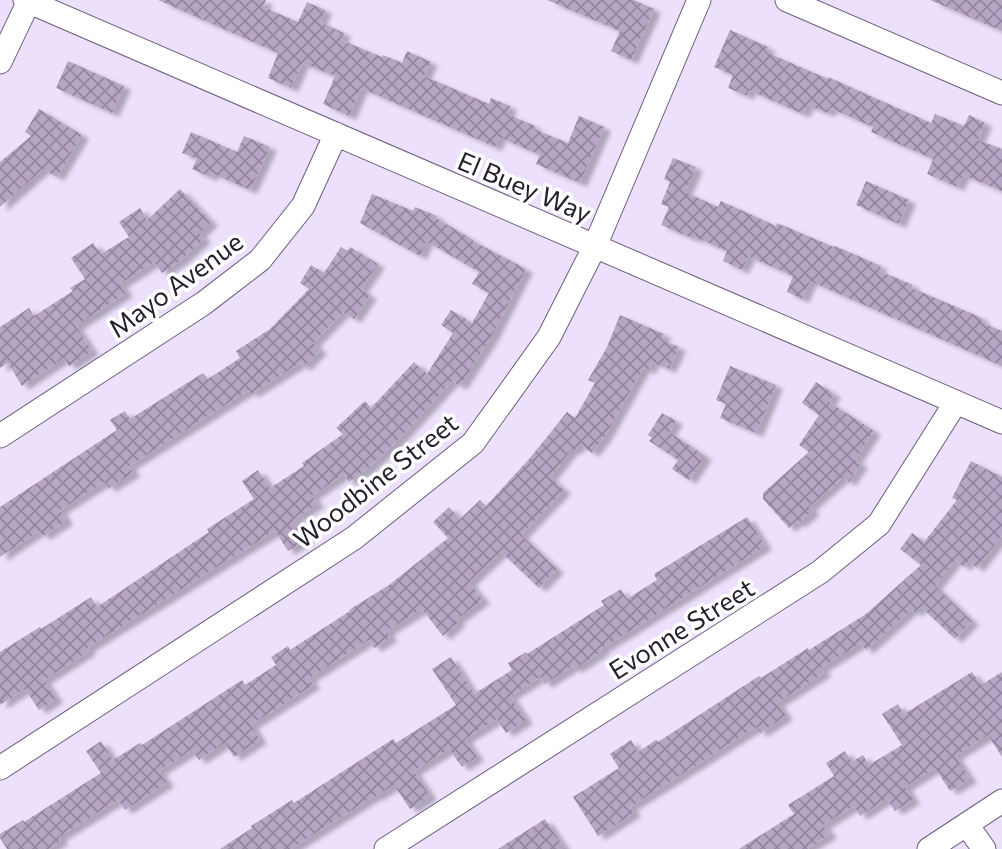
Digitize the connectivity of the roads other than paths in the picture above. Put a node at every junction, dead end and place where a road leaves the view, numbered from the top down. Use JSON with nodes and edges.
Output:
{"nodes":[{"id":1,"x":699,"y":0,"type":"edge"},
{"id":2,"x":787,"y":0,"type":"edge"},
{"id":3,"x":27,"y":1,"type":"edge"},
{"id":4,"x":0,"y":62,"type":"edge"},
{"id":5,"x":1002,"y":93,"type":"edge"},
{"id":6,"x":336,"y":134,"type":"junction"},
{"id":7,"x":595,"y":246,"type":"junction"},
{"id":8,"x":957,"y":402,"type":"junction"},
{"id":9,"x":1002,"y":422,"type":"edge"},
{"id":10,"x":0,"y":436,"type":"edge"},
{"id":11,"x":0,"y":768,"type":"edge"},
{"id":12,"x":1002,"y":801,"type":"edge"},
{"id":13,"x":967,"y":825,"type":"junction"},
{"id":14,"x":410,"y":843,"type":"edge"},
{"id":15,"x":386,"y":849,"type":"edge"},
{"id":16,"x":929,"y":849,"type":"edge"},
{"id":17,"x":984,"y":849,"type":"edge"}],
"edges":[{"from":1,"to":7,"type":"street","name":"Woodbine Street"},
{"from":2,"to":5,"type":"street"},
{"from":3,"to":4,"type":"street"},
{"from":3,"to":6,"type":"street","name":"El Buey Way"},
{"from":6,"to":7,"type":"street","name":"El Buey Way"},
{"from":6,"to":10,"type":"street","name":"Mayo Avenue"},
{"from":7,"to":8,"type":"street","name":"El Buey Way"},
{"from":7,"to":11,"type":"street","name":"Woodbine Street"},
{"from":8,"to":9,"type":"street","name":"El Buey Way"},
{"from":8,"to":14,"type":"street","name":"Evonne Street"},
{"from":12,"to":13,"type":"street"},
{"from":13,"to":16,"type":"street"},
{"from":13,"to":17,"type":"street"},
{"from":14,"to":15,"type":"street","name":"Evonne Street"}]}
